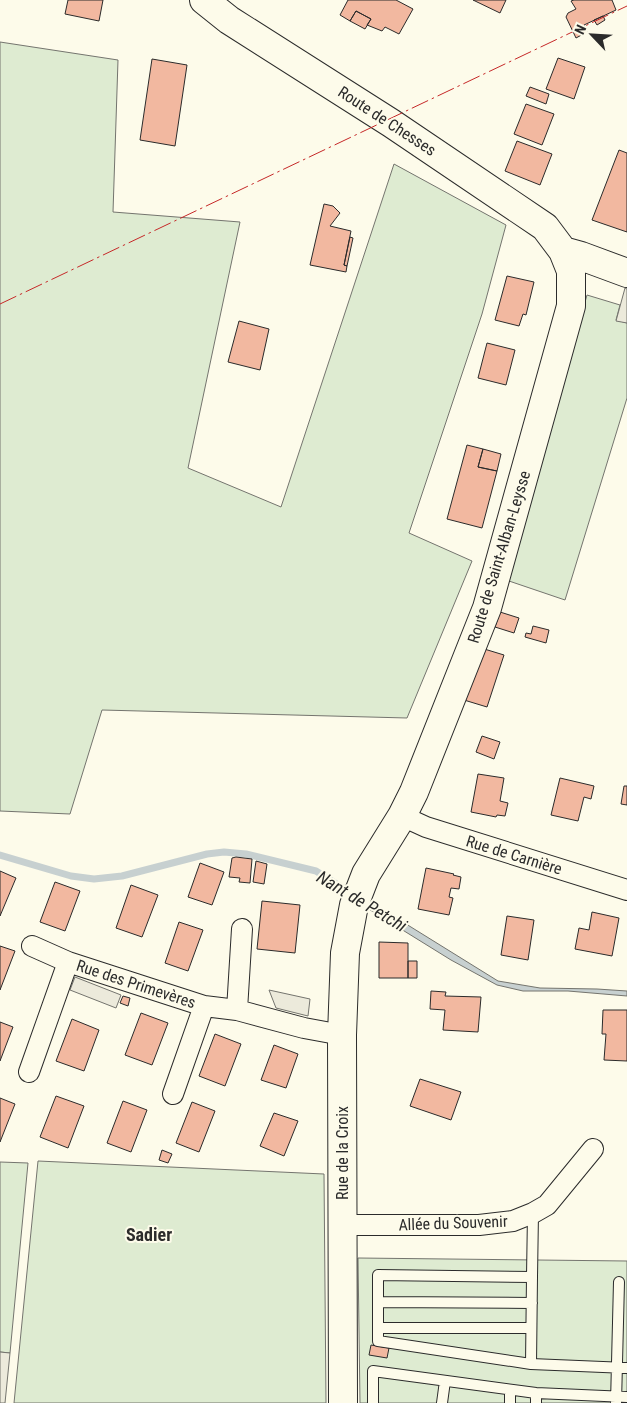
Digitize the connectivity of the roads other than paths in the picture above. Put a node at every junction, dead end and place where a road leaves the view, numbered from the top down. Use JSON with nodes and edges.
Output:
{"nodes":[{"id":1,"x":204,"y":0,"type":"edge"},
{"id":2,"x":563,"y":251,"type":"junction"},
{"id":3,"x":627,"y":273,"type":"edge"},
{"id":4,"x":402,"y":816,"type":"junction"},
{"id":5,"x":627,"y":890,"type":"edge"},
{"id":6,"x":357,"y":896,"type":"joint"},
{"id":7,"x":242,"y":929,"type":"dead end"},
{"id":8,"x":32,"y":946,"type":"dead end"},
{"id":9,"x":68,"y":962,"type":"junction"},
{"id":10,"x":204,"y":1006,"type":"junction"},
{"id":11,"x":237,"y":1010,"type":"junction"},
{"id":12,"x":342,"y":1035,"type":"junction"},
{"id":13,"x":29,"y":1072,"type":"dead end"},
{"id":14,"x":173,"y":1094,"type":"dead end"},
{"id":15,"x":593,"y":1149,"type":"dead end"},
{"id":16,"x":533,"y":1213,"type":"junction"},
{"id":17,"x":343,"y":1225,"type":"junction"},
{"id":18,"x":532,"y":1277,"type":"junction"},
{"id":19,"x":618,"y":1282,"type":"dead end"},
{"id":20,"x":378,"y":1302,"type":"junction"},
{"id":21,"x":532,"y":1303,"type":"junction"},
{"id":22,"x":378,"y":1328,"type":"junction"},
{"id":23,"x":531,"y":1328,"type":"junction"},
{"id":24,"x":531,"y":1364,"type":"junction"},
{"id":25,"x":622,"y":1368,"type":"edge"},
{"id":26,"x":445,"y":1381,"type":"junction"},
{"id":27,"x":510,"y":1390,"type":"junction"},
{"id":28,"x":536,"y":1398,"type":"edge"},
{"id":29,"x":620,"y":1399,"type":"edge"},
{"id":30,"x":343,"y":1403,"type":"edge"},
{"id":31,"x":374,"y":1403,"type":"edge"},
{"id":32,"x":442,"y":1403,"type":"edge"},
{"id":33,"x":510,"y":1403,"type":"edge"}],
"edges":[{"from":1,"to":2,"type":"main road","name":"Route de Chesses"},
{"from":2,"to":3,"type":"main road"},
{"from":2,"to":4,"type":"main road","name":"Route de Saint-Alban-Leysse"},
{"from":4,"to":5,"type":"street","name":"Rue de Carnière"},
{"from":4,"to":6,"type":"main road","name":"Route de Saint-Alban-Leysse"},
{"from":6,"to":12,"type":"main road","name":"Rue de la Croix"},
{"from":7,"to":11,"type":"street"},
{"from":8,"to":9,"type":"street","name":"Rue des Primevères"},
{"from":9,"to":10,"type":"street","name":"Rue des Primevères"},
{"from":9,"to":13,"type":"street","name":"Rue des Primevères"},
{"from":10,"to":11,"type":"street","name":"Rue des Primevères"},
{"from":10,"to":14,"type":"street","name":"Rue des Primevères"},
{"from":11,"to":12,"type":"street","name":"Rue des Primevères"},
{"from":12,"to":17,"type":"main road","name":"Rue de la Croix"},
{"from":15,"to":16,"type":"street","name":"Allée du Souvenir"},
{"from":16,"to":17,"type":"street","name":"Allée du Souvenir"},
{"from":16,"to":18,"type":"lane"},
{"from":17,"to":30,"type":"main road","name":"Rue de la Croix"},
{"from":18,"to":20,"type":"lane"},
{"from":18,"to":21,"type":"lane"},
{"from":19,"to":25,"type":"lane"},
{"from":20,"to":21,"type":"lane"},
{"from":20,"to":22,"type":"lane"},
{"from":21,"to":23,"type":"lane"},
{"from":22,"to":23,"type":"lane"},
{"from":22,"to":24,"type":"lane"},
{"from":23,"to":24,"type":"lane"},
{"from":24,"to":25,"type":"lane"},
{"from":25,"to":29,"type":"lane"},
{"from":26,"to":27,"type":"lane"},
{"from":26,"to":31,"type":"lane"},
{"from":26,"to":32,"type":"lane"},
{"from":27,"to":28,"type":"lane"},
{"from":27,"to":33,"type":"lane"},
{"from":28,"to":29,"type":"lane"}]}
